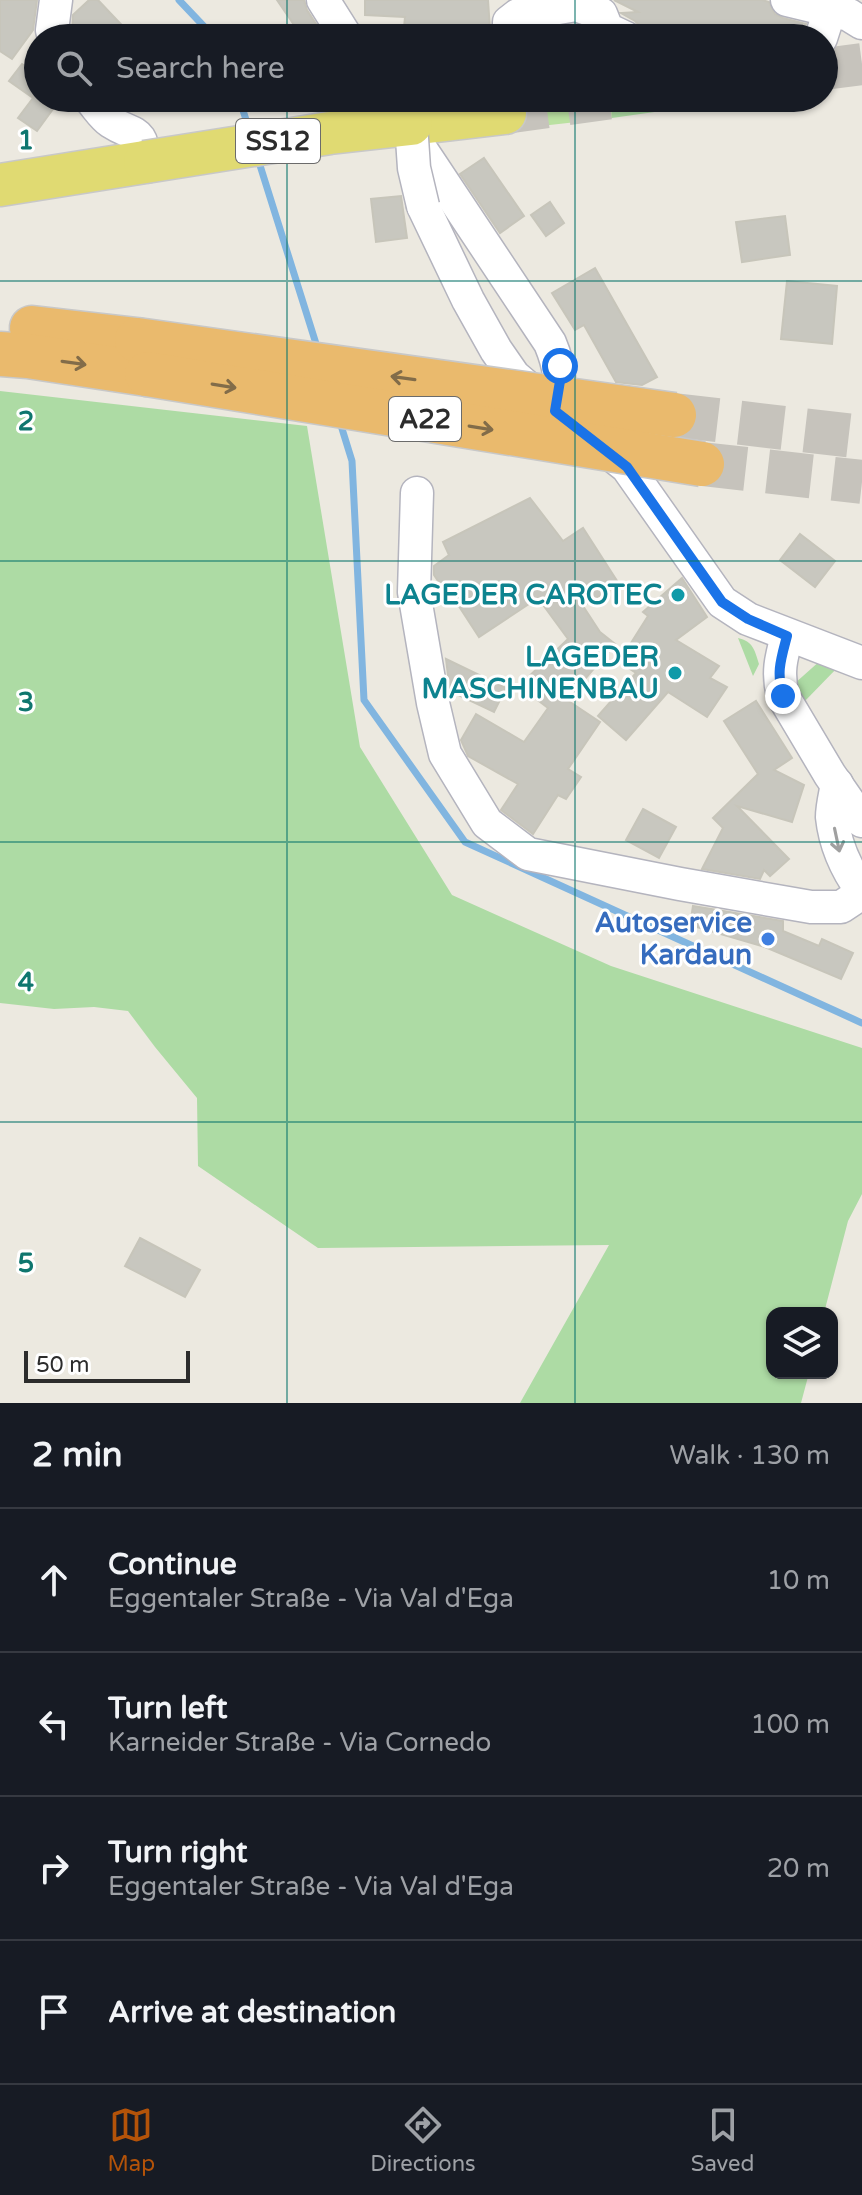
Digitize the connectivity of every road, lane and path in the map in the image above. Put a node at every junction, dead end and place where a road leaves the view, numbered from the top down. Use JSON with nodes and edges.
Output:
{"nodes":[{"id":1,"x":56,"y":0,"type":"edge"},
{"id":2,"x":323,"y":0,"type":"edge"},
{"id":3,"x":787,"y":0,"type":"edge"},
{"id":4,"x":862,"y":23,"type":"edge"},
{"id":5,"x":53,"y":24,"type":"edge"},
{"id":6,"x":338,"y":24,"type":"edge"},
{"id":7,"x":509,"y":24,"type":"edge"},
{"id":8,"x":605,"y":24,"type":"edge"},
{"id":9,"x":826,"y":24,"type":"edge"},
{"id":10,"x":102,"y":112,"type":"edge"},
{"id":11,"x":390,"y":112,"type":"edge"},
{"id":12,"x":403,"y":112,"type":"edge"},
{"id":13,"x":405,"y":112,"type":"edge"},
{"id":14,"x":484,"y":112,"type":"edge"},
{"id":15,"x":505,"y":113,"type":"tunnel mouth"},
{"id":16,"x":145,"y":162,"type":"junction"},
{"id":17,"x":0,"y":185,"type":"edge"},
{"id":18,"x":0,"y":326,"type":"edge"},
{"id":19,"x":0,"y":354,"type":"edge"},
{"id":20,"x":142,"y":357,"type":"junction"},
{"id":21,"x":555,"y":411,"type":"junction"},
{"id":22,"x":674,"y":415,"type":"tunnel mouth"},
{"id":23,"x":702,"y":464,"type":"tunnel mouth"},
{"id":24,"x":417,"y":493,"type":"dead end"},
{"id":25,"x":787,"y":636,"type":"junction"},
{"id":26,"x":862,"y":663,"type":"edge"},
{"id":27,"x":837,"y":784,"type":"junction"},
{"id":28,"x":862,"y":821,"type":"edge"},
{"id":29,"x":862,"y":892,"type":"edge"}],
"edges":[{"from":1,"to":5,"type":"street"},
{"from":2,"to":6,"type":"street"},
{"from":3,"to":9,"type":"street"},
{"from":4,"to":9,"type":"street"},
{"from":7,"to":8,"type":"street"},
{"from":10,"to":16,"type":"street"},
{"from":11,"to":16,"type":"main road","number":"SS12","bridge":true},
{"from":12,"to":21,"type":"street","bridge":true},
{"from":13,"to":21,"type":"street"},
{"from":14,"to":15,"type":"main road","number":"SS12"},
{"from":16,"to":17,"type":"main road","number":"SS12"},
{"from":18,"to":20,"type":"highway","number":"A22"},
{"from":19,"to":20,"type":"highway","number":"A22","one_way":true},
{"from":22,"to":20,"type":"highway","number":"A22","one_way":true,"bridge":true},
{"from":20,"to":23,"type":"highway","number":"A22","one_way":true,"bridge":true},
{"from":21,"to":25,"type":"street"},
{"from":24,"to":29,"type":"street"},
{"from":25,"to":26,"type":"street"},
{"from":25,"to":27,"type":"street"},
{"from":27,"to":28,"type":"street"},
{"from":27,"to":29,"type":"street","one_way":true}]}
